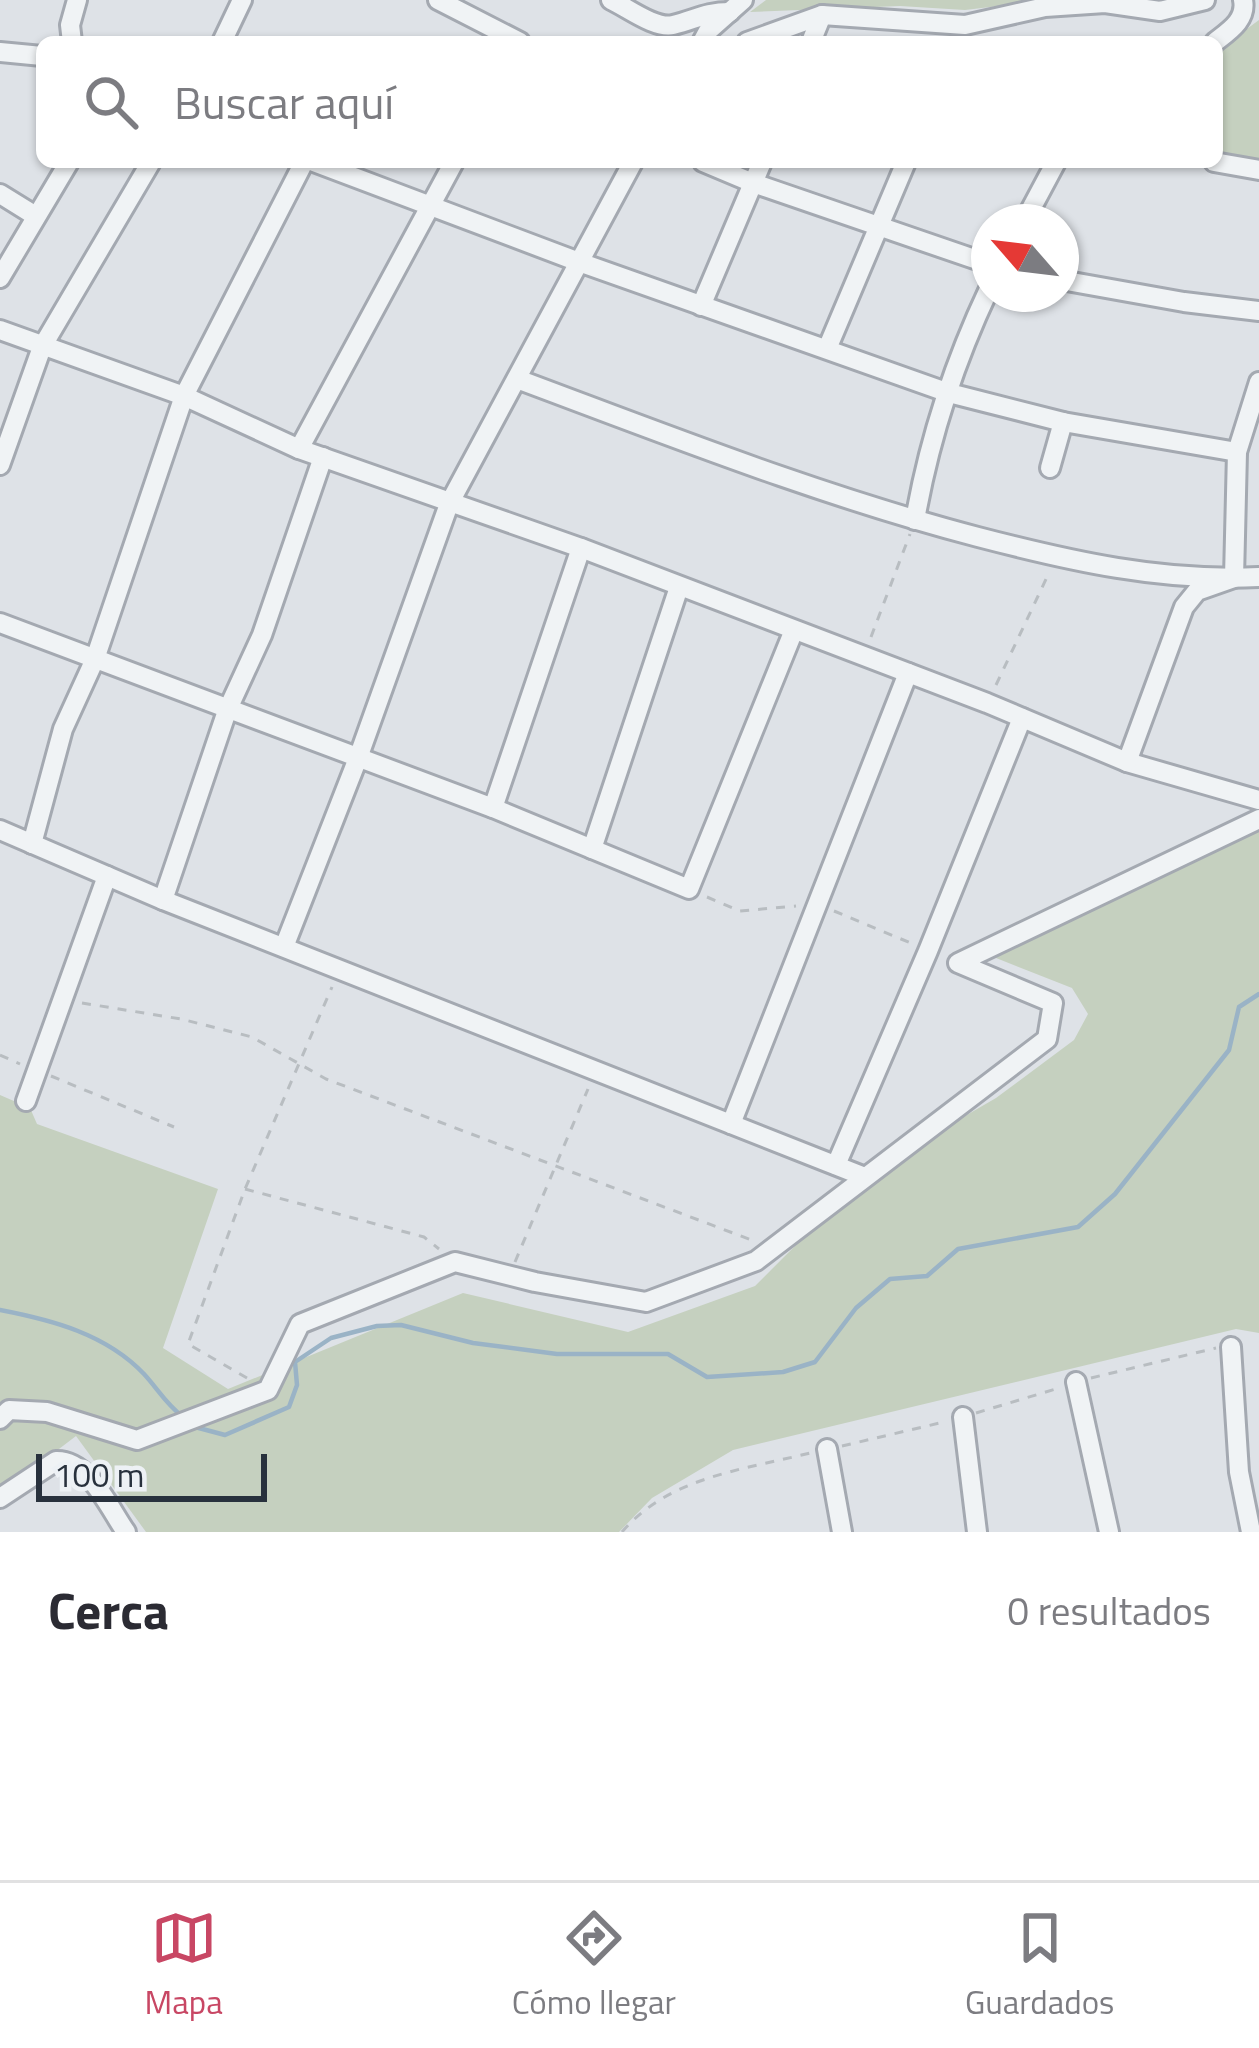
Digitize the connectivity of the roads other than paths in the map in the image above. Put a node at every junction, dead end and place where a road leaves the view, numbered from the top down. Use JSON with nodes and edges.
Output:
{"nodes":[{"id":1,"x":77,"y":0,"type":"edge"},
{"id":2,"x":242,"y":0,"type":"edge"},
{"id":3,"x":438,"y":0,"type":"edge"},
{"id":4,"x":611,"y":0,"type":"edge"},
{"id":5,"x":1205,"y":0,"type":"edge"},
{"id":6,"x":1244,"y":0,"type":"edge"},
{"id":7,"x":736,"y":6,"type":"edge"},
{"id":8,"x":822,"y":15,"type":"junction"},
{"id":9,"x":962,"y":34,"type":"edge"},
{"id":10,"x":71,"y":36,"type":"edge"},
{"id":11,"x":224,"y":36,"type":"edge"},
{"id":12,"x":508,"y":36,"type":"edge"},
{"id":13,"x":705,"y":36,"type":"edge"},
{"id":14,"x":764,"y":36,"type":"edge"},
{"id":15,"x":813,"y":36,"type":"edge"},
{"id":16,"x":1222,"y":36,"type":"edge"},
{"id":17,"x":0,"y":52,"type":"edge"},
{"id":18,"x":36,"y":55,"type":"edge"},
{"id":19,"x":1223,"y":164,"type":"edge"},
{"id":20,"x":65,"y":168,"type":"edge"},
{"id":21,"x":147,"y":168,"type":"edge"},
{"id":22,"x":301,"y":168,"type":"edge"},
{"id":23,"x":330,"y":168,"type":"edge"},
{"id":24,"x":450,"y":168,"type":"edge"},
{"id":25,"x":630,"y":168,"type":"edge"},
{"id":26,"x":717,"y":168,"type":"edge"},
{"id":27,"x":759,"y":168,"type":"edge"},
{"id":28,"x":903,"y":168,"type":"edge"},
{"id":29,"x":1053,"y":168,"type":"edge"},
{"id":30,"x":1259,"y":170,"type":"edge"},
{"id":31,"x":753,"y":183,"type":"junction"},
{"id":32,"x":0,"y":194,"type":"edge"},
{"id":33,"x":429,"y":204,"type":"junction"},
{"id":34,"x":1034,"y":204,"type":"edge"},
{"id":35,"x":34,"y":215,"type":"junction"},
{"id":36,"x":878,"y":227,"type":"junction"},
{"id":37,"x":971,"y":258,"type":"edge"},
{"id":38,"x":579,"y":262,"type":"junction"},
{"id":39,"x":0,"y":278,"type":"edge"},
{"id":40,"x":1079,"y":283,"type":"edge"},
{"id":41,"x":701,"y":307,"type":"junction"},
{"id":42,"x":1259,"y":311,"type":"edge"},
{"id":43,"x":978,"y":312,"type":"edge"},
{"id":44,"x":0,"y":330,"type":"edge"},
{"id":45,"x":42,"y":346,"type":"junction"},
{"id":46,"x":827,"y":349,"type":"junction"},
{"id":47,"x":518,"y":380,"type":"junction"},
{"id":48,"x":1259,"y":382,"type":"edge"},
{"id":49,"x":949,"y":393,"type":"junction"},
{"id":50,"x":184,"y":396,"type":"junction"},
{"id":51,"x":1064,"y":422,"type":"junction"},
{"id":52,"x":298,"y":449,"type":"junction"},
{"id":53,"x":1237,"y":452,"type":"junction"},
{"id":54,"x":323,"y":458,"type":"junction"},
{"id":55,"x":0,"y":464,"type":"edge"},
{"id":56,"x":1050,"y":467,"type":"dead end"},
{"id":57,"x":449,"y":504,"type":"junction"},
{"id":58,"x":915,"y":520,"type":"junction"},
{"id":59,"x":581,"y":548,"type":"junction"},
{"id":60,"x":1259,"y":577,"type":"edge"},
{"id":61,"x":1234,"y":578,"type":"junction"},
{"id":62,"x":679,"y":587,"type":"junction"},
{"id":63,"x":0,"y":623,"type":"edge"},
{"id":64,"x":794,"y":630,"type":"junction"},
{"id":65,"x":95,"y":659,"type":"junction"},
{"id":66,"x":908,"y":673,"type":"junction"},
{"id":67,"x":227,"y":711,"type":"junction"},
{"id":68,"x":1022,"y":718,"type":"junction"},
{"id":69,"x":358,"y":758,"type":"junction"},
{"id":70,"x":1127,"y":762,"type":"junction"},
{"id":71,"x":1259,"y":800,"type":"edge"},
{"id":72,"x":494,"y":808,"type":"junction"},
{"id":73,"x":1259,"y":819,"type":"edge"},
{"id":74,"x":0,"y":830,"type":"edge"},
{"id":75,"x":32,"y":844,"type":"junction"},
{"id":76,"x":592,"y":849,"type":"junction"},
{"id":77,"x":107,"y":876,"type":"junction"},
{"id":78,"x":164,"y":900,"type":"junction"},
{"id":79,"x":284,"y":947,"type":"junction"},
{"id":80,"x":26,"y":1101,"type":"dead end"},
{"id":81,"x":731,"y":1124,"type":"junction"},
{"id":82,"x":836,"y":1165,"type":"junction"},
{"id":83,"x":866,"y":1177,"type":"junction"},
{"id":84,"x":1231,"y":1347,"type":"road end"},
{"id":85,"x":1076,"y":1382,"type":"road end"},
{"id":86,"x":963,"y":1417,"type":"road end"},
{"id":87,"x":0,"y":1419,"type":"edge"},
{"id":88,"x":827,"y":1449,"type":"road end"},
{"id":89,"x":0,"y":1498,"type":"edge"},
{"id":90,"x":126,"y":1532,"type":"edge"},
{"id":91,"x":842,"y":1532,"type":"edge"},
{"id":92,"x":976,"y":1532,"type":"edge"},
{"id":93,"x":1108,"y":1532,"type":"edge"},
{"id":94,"x":1251,"y":1532,"type":"edge"}],
"edges":[{"from":1,"to":10,"type":"street"},
{"from":2,"to":11,"type":"street"},
{"from":3,"to":12,"type":"street"},
{"from":4,"to":7,"type":"street"},
{"from":5,"to":9,"type":"street"},
{"from":6,"to":16,"type":"street"},
{"from":7,"to":13,"type":"street"},
{"from":8,"to":9,"type":"street"},
{"from":8,"to":14,"type":"street"},
{"from":8,"to":15,"type":"street"},
{"from":17,"to":18,"type":"street"},
{"from":19,"to":30,"type":"street"},
{"from":20,"to":35,"type":"street"},
{"from":21,"to":45,"type":"street"},
{"from":22,"to":50,"type":"street"},
{"from":23,"to":33,"type":"street"},
{"from":24,"to":33,"type":"street"},
{"from":25,"to":38,"type":"street"},
{"from":26,"to":31,"type":"street"},
{"from":27,"to":31,"type":"street"},
{"from":28,"to":36,"type":"street"},
{"from":29,"to":34,"type":"street"},
{"from":31,"to":36,"type":"street"},
{"from":31,"to":41,"type":"street"},
{"from":32,"to":35,"type":"street"},
{"from":33,"to":38,"type":"street"},
{"from":33,"to":52,"type":"street"},
{"from":35,"to":39,"type":"street"},
{"from":36,"to":37,"type":"street"},
{"from":36,"to":46,"type":"street"},
{"from":38,"to":41,"type":"street"},
{"from":38,"to":47,"type":"street"},
{"from":40,"to":42,"type":"street"},
{"from":41,"to":46,"type":"street"},
{"from":43,"to":49,"type":"street"},
{"from":44,"to":45,"type":"street"},
{"from":45,"to":50,"type":"street"},
{"from":45,"to":55,"type":"street"},
{"from":46,"to":49,"type":"street"},
{"from":47,"to":57,"type":"street"},
{"from":47,"to":58,"type":"street"},
{"from":48,"to":53,"type":"street"},
{"from":49,"to":51,"type":"street"},
{"from":49,"to":58,"type":"street"},
{"from":50,"to":52,"type":"street"},
{"from":50,"to":65,"type":"street"},
{"from":51,"to":53,"type":"street"},
{"from":51,"to":56,"type":"street"},
{"from":52,"to":54,"type":"street"},
{"from":53,"to":61,"type":"street"},
{"from":54,"to":57,"type":"street"},
{"from":54,"to":67,"type":"street"},
{"from":57,"to":59,"type":"street"},
{"from":57,"to":69,"type":"street"},
{"from":58,"to":61,"type":"street"},
{"from":59,"to":62,"type":"street"},
{"from":59,"to":72,"type":"street"},
{"from":60,"to":61,"type":"street"},
{"from":61,"to":70,"type":"street"},
{"from":62,"to":64,"type":"street"},
{"from":62,"to":76,"type":"street"},
{"from":63,"to":65,"type":"street"},
{"from":64,"to":66,"type":"street"},
{"from":64,"to":76,"type":"street"},
{"from":65,"to":67,"type":"street"},
{"from":65,"to":75,"type":"street"},
{"from":66,"to":68,"type":"street"},
{"from":66,"to":81,"type":"street"},
{"from":67,"to":69,"type":"street"},
{"from":67,"to":78,"type":"street"},
{"from":68,"to":70,"type":"street"},
{"from":68,"to":82,"type":"street"},
{"from":69,"to":72,"type":"street"},
{"from":69,"to":79,"type":"street"},
{"from":70,"to":71,"type":"street"},
{"from":72,"to":76,"type":"street"},
{"from":73,"to":83,"type":"street"},
{"from":74,"to":75,"type":"street"},
{"from":75,"to":77,"type":"street"},
{"from":77,"to":78,"type":"street"},
{"from":77,"to":80,"type":"street"},
{"from":78,"to":79,"type":"street"},
{"from":79,"to":81,"type":"street"},
{"from":81,"to":82,"type":"street"},
{"from":82,"to":83,"type":"street"},
{"from":83,"to":87,"type":"street"},
{"from":84,"to":94,"type":"street"},
{"from":85,"to":93,"type":"street"},
{"from":86,"to":92,"type":"street"},
{"from":88,"to":91,"type":"street"},
{"from":89,"to":90,"type":"street"}]}
